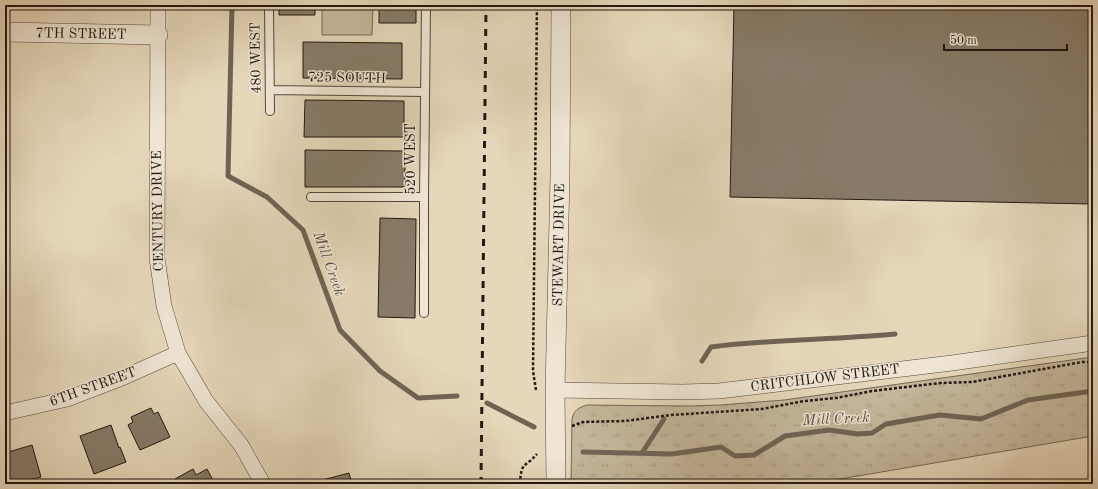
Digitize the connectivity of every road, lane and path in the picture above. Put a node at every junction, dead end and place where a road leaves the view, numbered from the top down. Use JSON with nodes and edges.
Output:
{"nodes":[{"id":1,"x":158,"y":5,"type":"edge"},
{"id":2,"x":269,"y":5,"type":"edge"},
{"id":3,"x":426,"y":5,"type":"edge"},
{"id":4,"x":537,"y":5,"type":"edge"},
{"id":5,"x":561,"y":5,"type":"edge"},
{"id":6,"x":5,"y":32,"type":"edge"},
{"id":7,"x":158,"y":35,"type":"junction"},
{"id":8,"x":270,"y":90,"type":"junction"},
{"id":9,"x":425,"y":92,"type":"junction"},
{"id":10,"x":270,"y":111,"type":"dead end"},
{"id":11,"x":311,"y":197,"type":"dead end"},
{"id":12,"x":424,"y":197,"type":"junction"},
{"id":13,"x":424,"y":313,"type":"dead end"},
{"id":14,"x":1093,"y":343,"type":"edge"},
{"id":15,"x":178,"y":353,"type":"junction"},
{"id":16,"x":1093,"y":362,"type":"edge"},
{"id":17,"x":546,"y":391,"type":"junction"},
{"id":18,"x":5,"y":413,"type":"edge"},
{"id":19,"x":571,"y":426,"type":"dead end"},
{"id":20,"x":539,"y":452,"type":"dead end"},
{"id":21,"x":263,"y":484,"type":"edge"},
{"id":22,"x":520,"y":484,"type":"edge"},
{"id":23,"x":556,"y":484,"type":"edge"}],
"edges":[{"from":1,"to":7,"type":"street","name":"CENTURY DRIVE"},
{"from":2,"to":8,"type":"lane","name":"480 WEST"},
{"from":3,"to":9,"type":"lane","name":"520 WEST"},
{"from":4,"to":17,"type":"path"},
{"from":5,"to":17,"type":"street","name":"STEWART DRIVE"},
{"from":6,"to":7,"type":"street","name":"7TH STREET"},
{"from":7,"to":15,"type":"street","name":"CENTURY DRIVE"},
{"from":8,"to":9,"type":"lane","name":"725 SOUTH"},
{"from":8,"to":10,"type":"lane","name":"480 WEST"},
{"from":9,"to":12,"type":"lane","name":"520 WEST"},
{"from":11,"to":12,"type":"lane"},
{"from":12,"to":13,"type":"lane","name":"520 WEST"},
{"from":14,"to":17,"type":"street","name":"CRITCHLOW STREET"},
{"from":15,"to":18,"type":"street","name":"6TH STREET"},
{"from":15,"to":21,"type":"street","name":"CENTURY DRIVE"},
{"from":16,"to":19,"type":"path"},
{"from":17,"to":23,"type":"street","name":"STEWART DRIVE"},
{"from":20,"to":22,"type":"path"}]}
